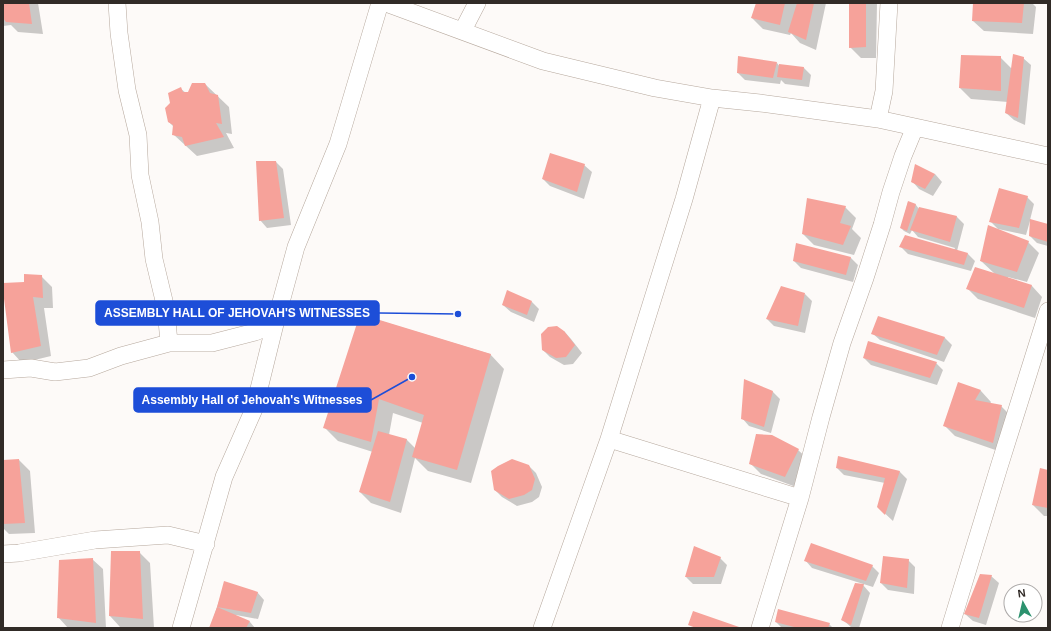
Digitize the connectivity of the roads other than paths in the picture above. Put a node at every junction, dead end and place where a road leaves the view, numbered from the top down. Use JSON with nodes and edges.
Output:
{"nodes":[{"id":1,"x":117,"y":3,"type":"edge"},
{"id":2,"x":380,"y":3,"type":"edge"},
{"id":3,"x":386,"y":3,"type":"edge"},
{"id":4,"x":477,"y":3,"type":"edge"},
{"id":5,"x":890,"y":3,"type":"edge"},
{"id":6,"x":463,"y":30,"type":"junction"},
{"id":7,"x":712,"y":98,"type":"junction"},
{"id":8,"x":878,"y":119,"type":"junction"},
{"id":9,"x":915,"y":127,"type":"junction"},
{"id":10,"x":1048,"y":156,"type":"edge"},
{"id":11,"x":1048,"y":311,"type":"edge"},
{"id":12,"x":275,"y":324,"type":"junction"},
{"id":13,"x":169,"y":343,"type":"junction"},
{"id":14,"x":3,"y":370,"type":"edge"},
{"id":15,"x":609,"y":439,"type":"junction"},
{"id":16,"x":800,"y":498,"type":"junction"},
{"id":17,"x":206,"y":544,"type":"junction"},
{"id":18,"x":3,"y":554,"type":"edge"},
{"id":19,"x":181,"y":628,"type":"edge"},
{"id":20,"x":542,"y":628,"type":"edge"},
{"id":21,"x":760,"y":628,"type":"edge"},
{"id":22,"x":950,"y":628,"type":"edge"}],
"edges":[{"from":1,"to":13,"type":"street"},
{"from":2,"to":12,"type":"street"},
{"from":3,"to":6,"type":"street"},
{"from":4,"to":6,"type":"street"},
{"from":5,"to":8,"type":"street"},
{"from":6,"to":7,"type":"street"},
{"from":7,"to":8,"type":"street"},
{"from":7,"to":15,"type":"street"},
{"from":8,"to":9,"type":"street"},
{"from":9,"to":10,"type":"street"},
{"from":9,"to":16,"type":"street"},
{"from":11,"to":22,"type":"street"},
{"from":12,"to":13,"type":"street"},
{"from":12,"to":17,"type":"street"},
{"from":13,"to":14,"type":"street"},
{"from":15,"to":16,"type":"street"},
{"from":15,"to":20,"type":"street"},
{"from":16,"to":21,"type":"street"},
{"from":17,"to":18,"type":"street"},
{"from":17,"to":19,"type":"street"}]}
